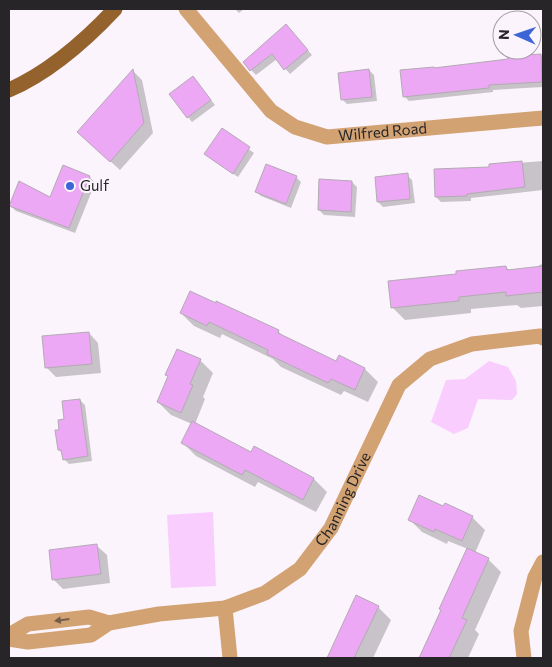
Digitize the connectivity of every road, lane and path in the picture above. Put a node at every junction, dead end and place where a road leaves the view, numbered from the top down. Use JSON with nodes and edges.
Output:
{"nodes":[{"id":1,"x":115,"y":9,"type":"edge"},
{"id":2,"x":186,"y":9,"type":"edge"},
{"id":3,"x":9,"y":90,"type":"edge"},
{"id":4,"x":543,"y":118,"type":"edge"},
{"id":5,"x":543,"y":338,"type":"edge"},
{"id":6,"x":543,"y":562,"type":"edge"},
{"id":7,"x":225,"y":608,"type":"junction"},
{"id":8,"x":9,"y":637,"type":"edge"},
{"id":9,"x":230,"y":658,"type":"edge"},
{"id":10,"x":524,"y":658,"type":"edge"}],
"edges":[{"from":1,"to":3,"type":"main road"},
{"from":2,"to":4,"type":"street","name":"Wilfred Road"},
{"from":5,"to":7,"type":"street","name":"Channing Drive"},
{"from":6,"to":10,"type":"street"},
{"from":7,"to":8,"type":"street","name":"Channing Drive"},
{"from":7,"to":9,"type":"street"}]}
